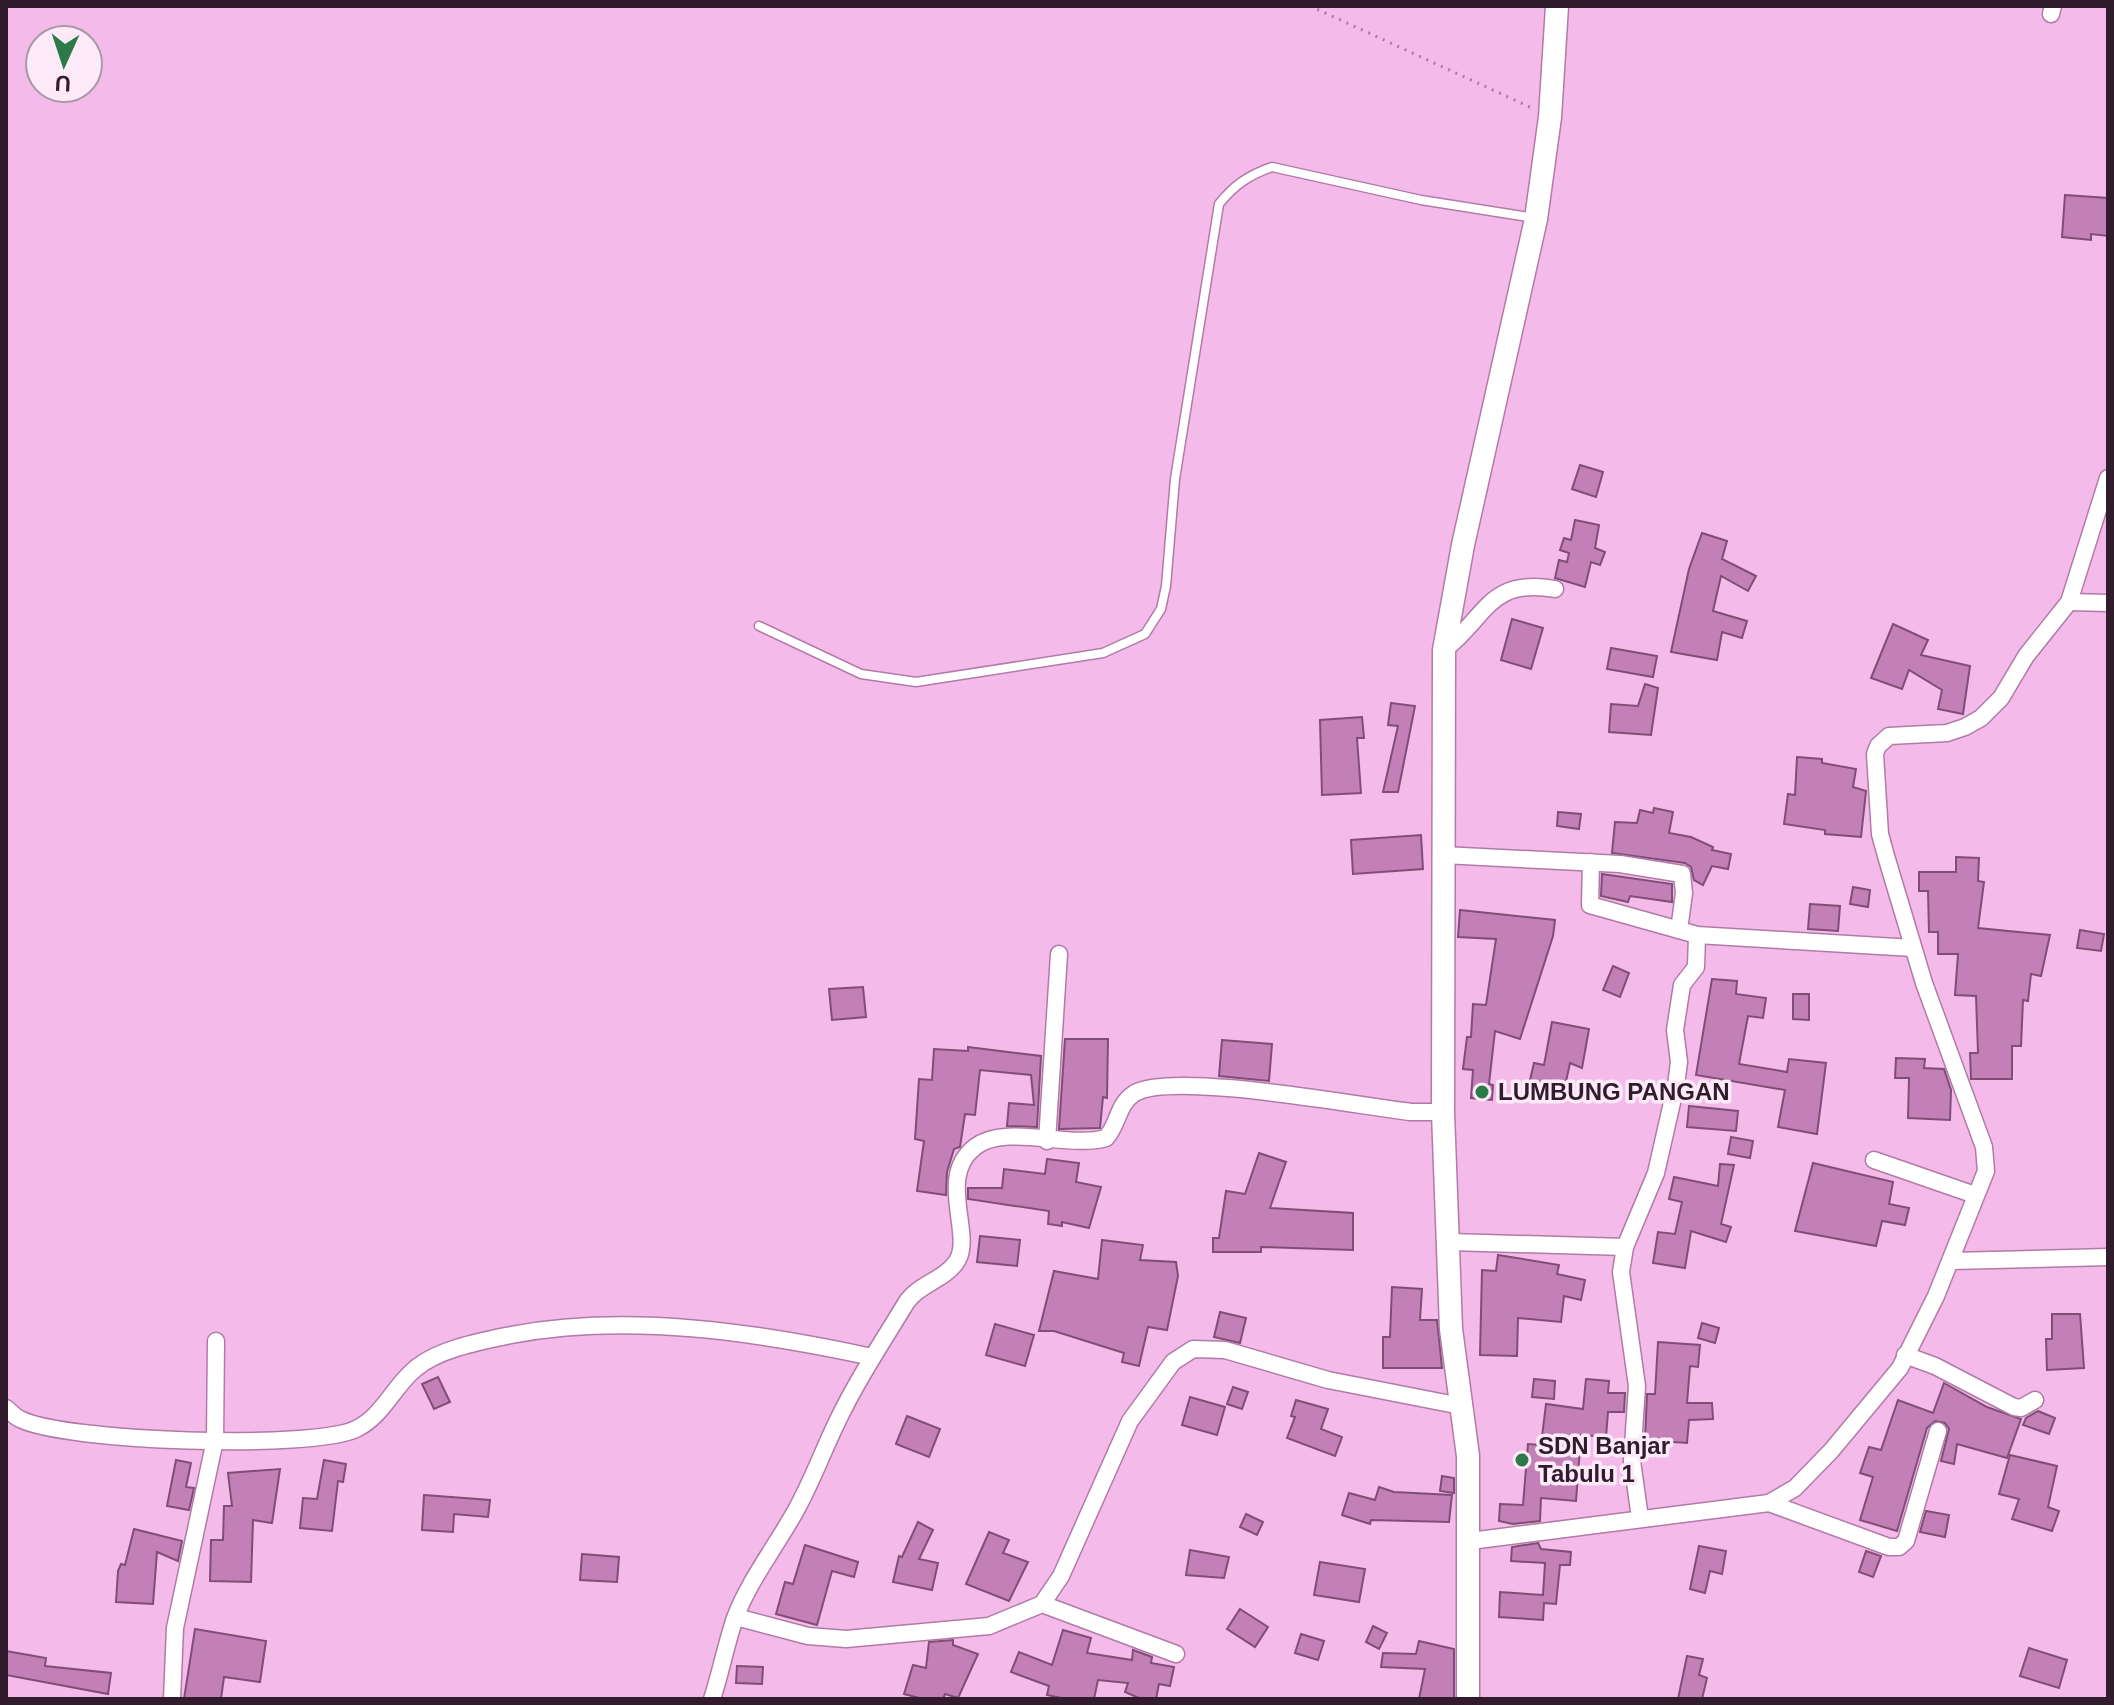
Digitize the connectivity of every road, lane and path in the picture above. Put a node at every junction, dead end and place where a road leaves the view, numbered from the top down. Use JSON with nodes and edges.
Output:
{"nodes":[{"id":1,"x":1310,"y":6,"type":"edge"},
{"id":2,"x":1557,"y":6,"type":"edge"},
{"id":3,"x":1550,"y":117,"type":"junction"},
{"id":4,"x":1536,"y":219,"type":"junction"},
{"id":5,"x":2108,"y":478,"type":"edge"},
{"id":6,"x":1555,"y":589,"type":"dead end"},
{"id":7,"x":2069,"y":602,"type":"junction"},
{"id":8,"x":2108,"y":603,"type":"edge"},
{"id":9,"x":759,"y":626,"type":"dead end"},
{"id":10,"x":1444,"y":650,"type":"junction"},
{"id":11,"x":1443,"y":855,"type":"junction"},
{"id":12,"x":1591,"y":862,"type":"junction"},
{"id":13,"x":1679,"y":930,"type":"junction"},
{"id":14,"x":1697,"y":935,"type":"junction"},
{"id":15,"x":1913,"y":948,"type":"junction"},
{"id":16,"x":1059,"y":954,"type":"dead end"},
{"id":17,"x":1443,"y":1112,"type":"junction"},
{"id":18,"x":1047,"y":1141,"type":"junction"},
{"id":19,"x":1874,"y":1160,"type":"dead end"},
{"id":20,"x":1975,"y":1195,"type":"junction"},
{"id":21,"x":1450,"y":1242,"type":"junction"},
{"id":22,"x":1625,"y":1247,"type":"junction"},
{"id":23,"x":2108,"y":1257,"type":"edge"},
{"id":24,"x":1951,"y":1261,"type":"junction"},
{"id":25,"x":216,"y":1341,"type":"dead end"},
{"id":26,"x":1905,"y":1355,"type":"junction"},
{"id":27,"x":872,"y":1357,"type":"junction"},
{"id":28,"x":2035,"y":1400,"type":"dead end"},
{"id":29,"x":1461,"y":1406,"type":"junction"},
{"id":30,"x":6,"y":1408,"type":"edge"},
{"id":31,"x":1938,"y":1431,"type":"dead end"},
{"id":32,"x":215,"y":1440,"type":"junction"},
{"id":33,"x":1769,"y":1503,"type":"junction"},
{"id":34,"x":1640,"y":1518,"type":"junction"},
{"id":35,"x":1470,"y":1541,"type":"junction"},
{"id":36,"x":1042,"y":1604,"type":"junction"},
{"id":37,"x":736,"y":1617,"type":"junction"},
{"id":38,"x":1176,"y":1654,"type":"dead end"},
{"id":39,"x":172,"y":1699,"type":"edge"},
{"id":40,"x":712,"y":1699,"type":"edge"},
{"id":41,"x":1468,"y":1699,"type":"edge"}],
"edges":[{"from":1,"to":3,"type":"path"},
{"from":2,"to":3,"type":"street"},
{"from":3,"to":4,"type":"street"},
{"from":4,"to":9,"type":"lane"},
{"from":4,"to":10,"type":"street"},
{"from":5,"to":7,"type":"street"},
{"from":6,"to":10,"type":"street"},
{"from":7,"to":8,"type":"street"},
{"from":7,"to":15,"type":"street"},
{"from":10,"to":11,"type":"street"},
{"from":11,"to":12,"type":"street"},
{"from":11,"to":17,"type":"street"},
{"from":12,"to":13,"type":"street"},
{"from":12,"to":13,"type":"street"},
{"from":13,"to":14,"type":"street"},
{"from":14,"to":15,"type":"street"},
{"from":14,"to":22,"type":"street"},
{"from":15,"to":20,"type":"street"},
{"from":16,"to":18,"type":"street"},
{"from":17,"to":18,"type":"street"},
{"from":17,"to":21,"type":"street"},
{"from":18,"to":27,"type":"street"},
{"from":19,"to":20,"type":"street"},
{"from":20,"to":24,"type":"street"},
{"from":21,"to":22,"type":"street"},
{"from":21,"to":29,"type":"street"},
{"from":22,"to":34,"type":"street"},
{"from":23,"to":24,"type":"street"},
{"from":24,"to":26,"type":"street"},
{"from":25,"to":32,"type":"street"},
{"from":26,"to":28,"type":"street"},
{"from":26,"to":33,"type":"street"},
{"from":27,"to":32,"type":"street"},
{"from":27,"to":37,"type":"street"},
{"from":29,"to":35,"type":"street"},
{"from":29,"to":36,"type":"street"},
{"from":30,"to":32,"type":"street"},
{"from":31,"to":33,"type":"street"},
{"from":32,"to":39,"type":"street"},
{"from":33,"to":34,"type":"street"},
{"from":34,"to":35,"type":"street"},
{"from":35,"to":41,"type":"street"},
{"from":36,"to":37,"type":"street"},
{"from":36,"to":38,"type":"street"},
{"from":37,"to":40,"type":"street"}]}
